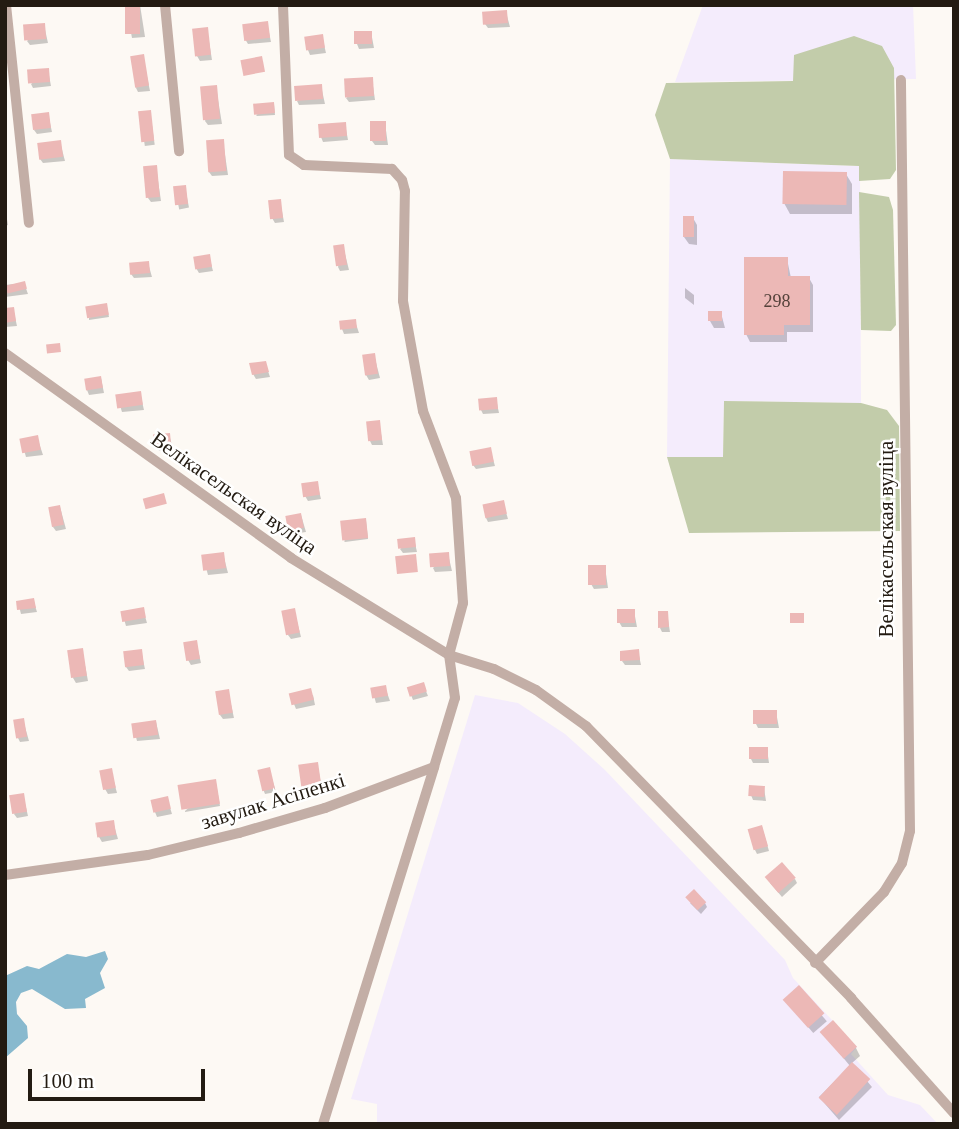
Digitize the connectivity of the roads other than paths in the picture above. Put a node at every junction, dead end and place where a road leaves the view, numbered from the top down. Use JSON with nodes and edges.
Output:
{"nodes":[{"id":1,"x":6,"y":5,"type":"edge"},
{"id":2,"x":165,"y":5,"type":"edge"},
{"id":3,"x":283,"y":5,"type":"edge"},
{"id":4,"x":901,"y":80,"type":"dead end"},
{"id":5,"x":179,"y":151,"type":"dead end"},
{"id":6,"x":29,"y":223,"type":"dead end"},
{"id":7,"x":5,"y":353,"type":"edge"},
{"id":8,"x":449,"y":655,"type":"junction"},
{"id":9,"x":434,"y":767,"type":"junction"},
{"id":10,"x":5,"y":875,"type":"edge"},
{"id":11,"x":815,"y":963,"type":"junction"},
{"id":12,"x":954,"y":1113,"type":"edge"},
{"id":13,"x":323,"y":1124,"type":"edge"}],
"edges":[{"from":1,"to":6,"type":"street"},
{"from":2,"to":5,"type":"street"},
{"from":3,"to":8,"type":"street"},
{"from":4,"to":11,"type":"street","name":"Велікасельская вуліца"},
{"from":7,"to":8,"type":"street","name":"Велікасельская вуліца"},
{"from":8,"to":9,"type":"street"},
{"from":8,"to":11,"type":"street","name":"Велікасельская вуліца"},
{"from":9,"to":10,"type":"street","name":"завулак Асіпенкі"},
{"from":9,"to":13,"type":"street"},
{"from":11,"to":12,"type":"street","name":"Велікасельская вуліца"}]}
